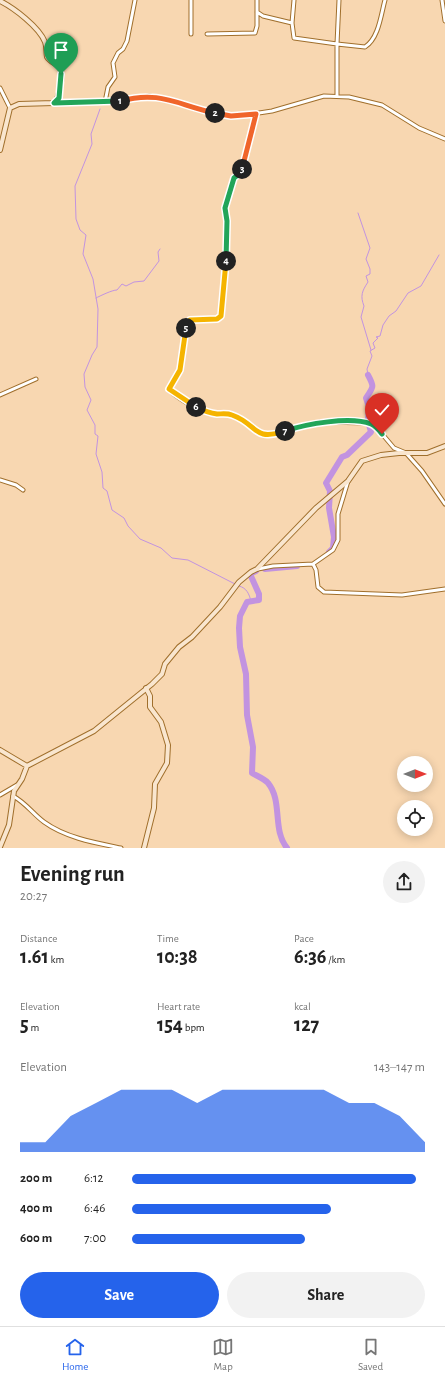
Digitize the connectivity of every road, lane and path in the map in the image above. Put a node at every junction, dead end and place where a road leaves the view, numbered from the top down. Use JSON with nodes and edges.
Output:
{"nodes":[{"id":1,"x":135,"y":0,"type":"edge"},
{"id":2,"x":192,"y":0,"type":"edge"},
{"id":3,"x":258,"y":0,"type":"edge"},
{"id":4,"x":294,"y":0,"type":"edge"},
{"id":5,"x":339,"y":0,"type":"edge"},
{"id":6,"x":385,"y":0,"type":"edge"},
{"id":7,"x":442,"y":0,"type":"edge"},
{"id":8,"x":1,"y":1,"type":"edge"},
{"id":9,"x":258,"y":12,"type":"junction"},
{"id":10,"x":445,"y":21,"type":"edge"},
{"id":11,"x":292,"y":24,"type":"junction"},
{"id":12,"x":191,"y":34,"type":"dead end"},
{"id":13,"x":207,"y":34,"type":"dead end"},
{"id":14,"x":337,"y":44,"type":"junction"},
{"id":15,"x":0,"y":88,"type":"edge"},
{"id":16,"x":337,"y":96,"type":"junction"},
{"id":17,"x":105,"y":102,"type":"junction"},
{"id":18,"x":54,"y":103,"type":"junction"},
{"id":19,"x":10,"y":108,"type":"junction"},
{"id":20,"x":256,"y":114,"type":"junction"},
{"id":21,"x":445,"y":139,"type":"edge"},
{"id":22,"x":0,"y":150,"type":"edge"},
{"id":23,"x":36,"y":379,"type":"dead end"},
{"id":24,"x":0,"y":395,"type":"edge"},
{"id":25,"x":445,"y":446,"type":"edge"},
{"id":26,"x":406,"y":453,"type":"junction"},
{"id":27,"x":0,"y":480,"type":"edge"},
{"id":28,"x":348,"y":481,"type":"junction"},
{"id":29,"x":23,"y":490,"type":"dead end"},
{"id":30,"x":445,"y":504,"type":"edge"},
{"id":31,"x":313,"y":564,"type":"junction"},
{"id":32,"x":256,"y":570,"type":"junction"},
{"id":33,"x":445,"y":589,"type":"edge"},
{"id":34,"x":146,"y":688,"type":"junction"},
{"id":35,"x":0,"y":750,"type":"edge"},
{"id":36,"x":27,"y":766,"type":"junction"},
{"id":37,"x":17,"y":785,"type":"junction"},
{"id":38,"x":0,"y":795,"type":"edge"},
{"id":39,"x":14,"y":796,"type":"junction"},
{"id":40,"x":0,"y":847,"type":"edge"},
{"id":41,"x":122,"y":848,"type":"edge"},
{"id":42,"x":144,"y":848,"type":"edge"}],
"edges":[{"from":1,"to":17,"type":"street"},
{"from":2,"to":12,"type":"street"},
{"from":3,"to":9,"type":"street"},
{"from":4,"to":11,"type":"street"},
{"from":5,"to":14,"type":"street"},
{"from":6,"to":14,"type":"street"},
{"from":7,"to":10,"type":"street"},
{"from":8,"to":18,"type":"street"},
{"from":9,"to":11,"type":"street"},
{"from":9,"to":13,"type":"street"},
{"from":11,"to":14,"type":"street"},
{"from":14,"to":16,"type":"street"},
{"from":15,"to":19,"type":"street"},
{"from":16,"to":20,"type":"street"},
{"from":16,"to":21,"type":"street"},
{"from":17,"to":18,"type":"street"},
{"from":17,"to":20,"type":"street"},
{"from":18,"to":19,"type":"street"},
{"from":19,"to":22,"type":"street"},
{"from":20,"to":26,"type":"street"},
{"from":23,"to":24,"type":"street"},
{"from":25,"to":26,"type":"street"},
{"from":26,"to":28,"type":"street"},
{"from":26,"to":30,"type":"street"},
{"from":27,"to":29,"type":"street"},
{"from":28,"to":31,"type":"street"},
{"from":28,"to":32,"type":"street"},
{"from":31,"to":32,"type":"street"},
{"from":31,"to":33,"type":"street"},
{"from":32,"to":34,"type":"street"},
{"from":34,"to":36,"type":"street"},
{"from":34,"to":42,"type":"street"},
{"from":35,"to":36,"type":"street"},
{"from":36,"to":37,"type":"street"},
{"from":37,"to":38,"type":"street"},
{"from":37,"to":39,"type":"street"},
{"from":39,"to":40,"type":"street"},
{"from":39,"to":41,"type":"street"}]}
